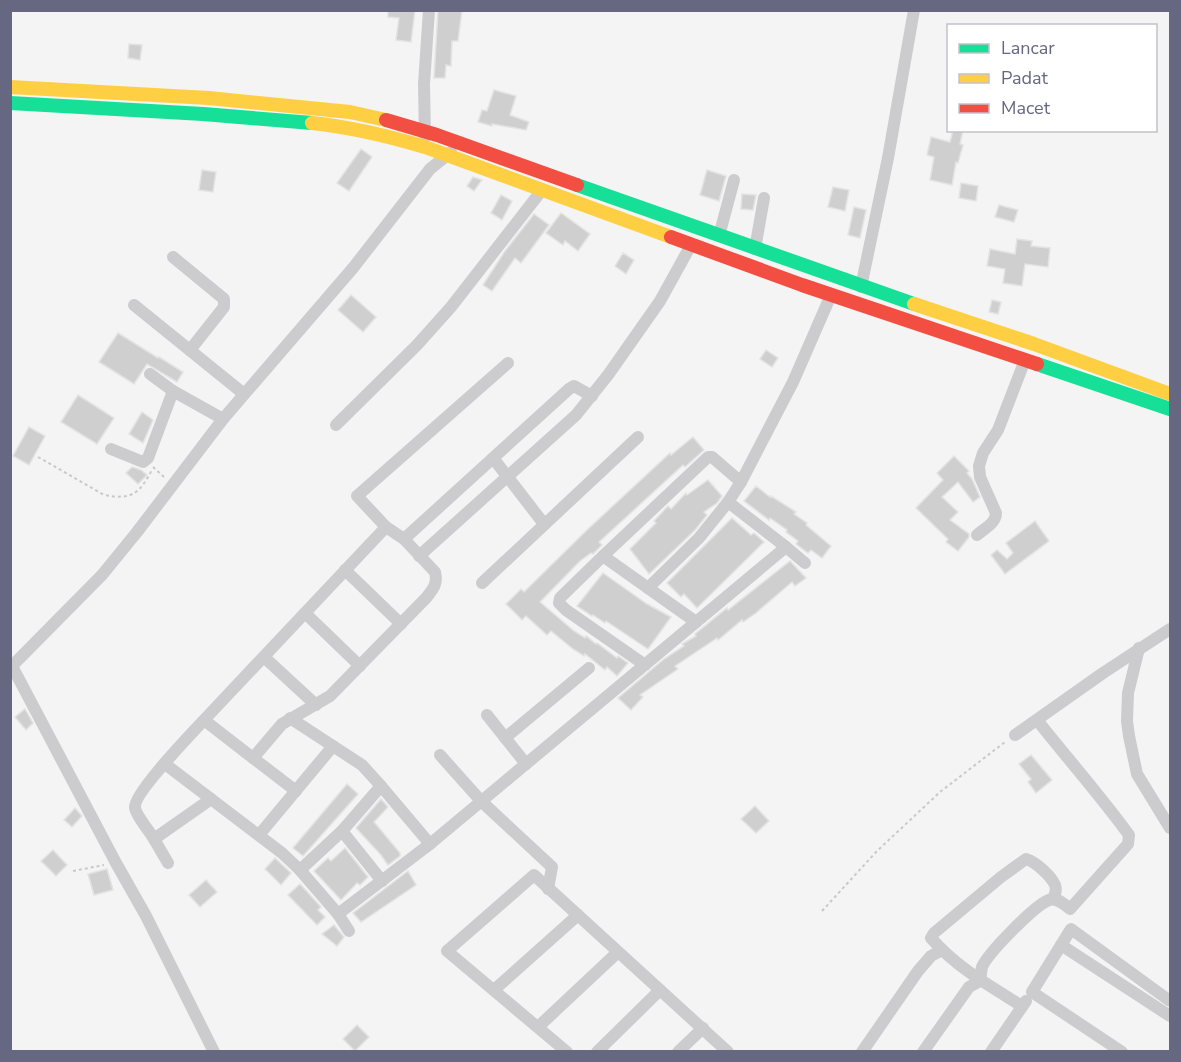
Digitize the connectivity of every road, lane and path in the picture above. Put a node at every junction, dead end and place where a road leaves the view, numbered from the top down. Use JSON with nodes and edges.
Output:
{"nodes":[{"id":1,"x":429,"y":10,"type":"edge"},
{"id":2,"x":914,"y":10,"type":"edge"},
{"id":3,"x":10,"y":87,"type":"edge"},
{"id":4,"x":10,"y":103,"type":"edge"},
{"id":5,"x":425,"y":131,"type":"junction"},
{"id":6,"x":462,"y":145,"type":"junction"},
{"id":7,"x":426,"y":147,"type":"junction"},
{"id":8,"x":446,"y":155,"type":"junction"},
{"id":9,"x":734,"y":180,"type":"dead end"},
{"id":10,"x":542,"y":190,"type":"junction"},
{"id":11,"x":764,"y":198,"type":"dead end"},
{"id":12,"x":719,"y":237,"type":"junction"},
{"id":13,"x":691,"y":245,"type":"junction"},
{"id":14,"x":755,"y":249,"type":"junction"},
{"id":15,"x":173,"y":257,"type":"dead end"},
{"id":16,"x":861,"y":287,"type":"junction"},
{"id":17,"x":1170,"y":290,"type":"edge"},
{"id":18,"x":831,"y":295,"type":"junction"},
{"id":19,"x":1170,"y":300,"type":"edge"},
{"id":20,"x":134,"y":305,"type":"dead end"},
{"id":21,"x":190,"y":350,"type":"junction"},
{"id":22,"x":1025,"y":360,"type":"junction"},
{"id":23,"x":508,"y":363,"type":"dead end"},
{"id":24,"x":150,"y":374,"type":"dead end"},
{"id":25,"x":173,"y":391,"type":"junction"},
{"id":26,"x":243,"y":394,"type":"junction"},
{"id":27,"x":1170,"y":394,"type":"edge"},
{"id":28,"x":592,"y":396,"type":"junction"},
{"id":29,"x":1170,"y":409,"type":"edge"},
{"id":30,"x":223,"y":419,"type":"junction"},
{"id":31,"x":336,"y":425,"type":"dead end"},
{"id":32,"x":638,"y":437,"type":"dead end"},
{"id":33,"x":111,"y":449,"type":"dead end"},
{"id":34,"x":38,"y":458,"type":"dead end"},
{"id":35,"x":493,"y":458,"type":"junction"},
{"id":36,"x":149,"y":465,"type":"junction"},
{"id":37,"x":507,"y":477,"type":"junction"},
{"id":38,"x":741,"y":482,"type":"junction"},
{"id":39,"x":173,"y":485,"type":"junction"},
{"id":40,"x":728,"y":502,"type":"junction"},
{"id":41,"x":544,"y":524,"type":"junction"},
{"id":42,"x":386,"y":526,"type":"junction"},
{"id":43,"x":977,"y":534,"type":"dead end"},
{"id":44,"x":404,"y":539,"type":"junction"},
{"id":45,"x":786,"y":547,"type":"junction"},
{"id":46,"x":419,"y":556,"type":"junction"},
{"id":47,"x":603,"y":556,"type":"junction"},
{"id":48,"x":805,"y":563,"type":"dead end"},
{"id":49,"x":345,"y":570,"type":"junction"},
{"id":50,"x":482,"y":583,"type":"dead end"},
{"id":51,"x":648,"y":588,"type":"junction"},
{"id":52,"x":305,"y":613,"type":"junction"},
{"id":53,"x":696,"y":622,"type":"junction"},
{"id":54,"x":401,"y":624,"type":"junction"},
{"id":55,"x":1170,"y":629,"type":"edge"},
{"id":56,"x":1139,"y":648,"type":"junction"},
{"id":57,"x":264,"y":657,"type":"junction"},
{"id":58,"x":645,"y":665,"type":"junction"},
{"id":59,"x":360,"y":666,"type":"junction"},
{"id":60,"x":11,"y":667,"type":"edge"},
{"id":61,"x":589,"y":668,"type":"dead end"},
{"id":62,"x":316,"y":705,"type":"junction"},
{"id":63,"x":487,"y":715,"type":"dead end"},
{"id":64,"x":290,"y":718,"type":"junction"},
{"id":65,"x":204,"y":720,"type":"junction"},
{"id":66,"x":1037,"y":720,"type":"junction"},
{"id":67,"x":1015,"y":735,"type":"joint"},
{"id":68,"x":505,"y":738,"type":"junction"},
{"id":69,"x":333,"y":746,"type":"junction"},
{"id":70,"x":440,"y":754,"type":"dead end"},
{"id":71,"x":253,"y":758,"type":"junction"},
{"id":72,"x":165,"y":764,"type":"junction"},
{"id":73,"x":526,"y":764,"type":"junction"},
{"id":74,"x":381,"y":786,"type":"junction"},
{"id":75,"x":296,"y":791,"type":"junction"},
{"id":76,"x":211,"y":799,"type":"junction"},
{"id":77,"x":481,"y":801,"type":"junction"},
{"id":78,"x":1170,"y":828,"type":"edge"},
{"id":79,"x":342,"y":831,"type":"junction"},
{"id":80,"x":259,"y":835,"type":"junction"},
{"id":81,"x":154,"y":839,"type":"junction"},
{"id":82,"x":430,"y":844,"type":"junction"},
{"id":83,"x":116,"y":863,"type":"junction"},
{"id":84,"x":168,"y":863,"type":"dead end"},
{"id":85,"x":300,"y":870,"type":"junction"},
{"id":86,"x":73,"y":871,"type":"dead end"},
{"id":87,"x":382,"y":880,"type":"junction"},
{"id":88,"x":548,"y":889,"type":"junction"},
{"id":89,"x":1053,"y":899,"type":"junction"},
{"id":90,"x":1070,"y":909,"type":"junction"},
{"id":91,"x":822,"y":911,"type":"dead end"},
{"id":92,"x":338,"y":914,"type":"junction"},
{"id":93,"x":578,"y":915,"type":"junction"},
{"id":94,"x":1071,"y":929,"type":"junction"},
{"id":95,"x":350,"y":931,"type":"dead end"},
{"id":96,"x":1061,"y":945,"type":"junction"},
{"id":97,"x":942,"y":950,"type":"junction"},
{"id":98,"x":618,"y":952,"type":"junction"},
{"id":99,"x":980,"y":981,"type":"junction"},
{"id":100,"x":494,"y":990,"type":"junction"},
{"id":101,"x":660,"y":990,"type":"junction"},
{"id":102,"x":1032,"y":992,"type":"junction"},
{"id":103,"x":1170,"y":1001,"type":"edge"},
{"id":104,"x":1022,"y":1006,"type":"junction"},
{"id":105,"x":1170,"y":1016,"type":"edge"},
{"id":106,"x":538,"y":1027,"type":"junction"},
{"id":107,"x":703,"y":1028,"type":"junction"},
{"id":108,"x":214,"y":1052,"type":"edge"},
{"id":109,"x":567,"y":1052,"type":"edge"},
{"id":110,"x":597,"y":1052,"type":"edge"},
{"id":111,"x":678,"y":1052,"type":"edge"},
{"id":112,"x":728,"y":1052,"type":"edge"},
{"id":113,"x":862,"y":1052,"type":"edge"},
{"id":114,"x":923,"y":1052,"type":"edge"},
{"id":115,"x":991,"y":1052,"type":"edge"},
{"id":116,"x":1122,"y":1052,"type":"edge"}],
"edges":[{"from":1,"to":5,"type":"street"},
{"from":2,"to":16,"type":"street"},
{"from":3,"to":5,"type":"street"},
{"from":4,"to":7,"type":"street"},
{"from":5,"to":6,"type":"street"},
{"from":5,"to":7,"type":"street"},
{"from":6,"to":8,"type":"street"},
{"from":6,"to":12,"type":"street"},
{"from":7,"to":8,"type":"street"},
{"from":8,"to":10,"type":"street"},
{"from":8,"to":26,"type":"street"},
{"from":9,"to":12,"type":"street"},
{"from":10,"to":13,"type":"street"},
{"from":10,"to":31,"type":"street"},
{"from":11,"to":14,"type":"street"},
{"from":12,"to":14,"type":"street"},
{"from":13,"to":18,"type":"street"},
{"from":13,"to":28,"type":"street"},
{"from":14,"to":16,"type":"street"},
{"from":15,"to":21,"type":"street"},
{"from":16,"to":27,"type":"street"},
{"from":17,"to":19,"type":"path"},
{"from":18,"to":22,"type":"street"},
{"from":18,"to":38,"type":"street"},
{"from":20,"to":21,"type":"street"},
{"from":21,"to":26,"type":"street"},
{"from":22,"to":29,"type":"street"},
{"from":22,"to":43,"type":"street"},
{"from":23,"to":42,"type":"street"},
{"from":24,"to":25,"type":"street"},
{"from":25,"to":30,"type":"street"},
{"from":25,"to":36,"type":"street"},
{"from":26,"to":30,"type":"street"},
{"from":28,"to":35,"type":"street"},
{"from":28,"to":37,"type":"street"},
{"from":30,"to":39,"type":"street"},
{"from":32,"to":41,"type":"street"},
{"from":33,"to":36,"type":"street"},
{"from":34,"to":36,"type":"path"},
{"from":35,"to":37,"type":"street"},
{"from":35,"to":44,"type":"street"},
{"from":36,"to":39,"type":"path"},
{"from":37,"to":41,"type":"street"},
{"from":37,"to":46,"type":"street"},
{"from":38,"to":40,"type":"street"},
{"from":38,"to":47,"type":"street"},
{"from":39,"to":60,"type":"street"},
{"from":40,"to":45,"type":"street"},
{"from":40,"to":51,"type":"street"},
{"from":41,"to":50,"type":"street"},
{"from":42,"to":44,"type":"street"},
{"from":42,"to":49,"type":"street"},
{"from":44,"to":46,"type":"street"},
{"from":45,"to":48,"type":"street"},
{"from":45,"to":53,"type":"street"},
{"from":46,"to":54,"type":"street"},
{"from":47,"to":51,"type":"street"},
{"from":47,"to":58,"type":"street"},
{"from":49,"to":52,"type":"street"},
{"from":49,"to":54,"type":"street"},
{"from":51,"to":53,"type":"street"},
{"from":52,"to":57,"type":"street"},
{"from":52,"to":59,"type":"street"},
{"from":53,"to":58,"type":"street"},
{"from":54,"to":59,"type":"street"},
{"from":55,"to":56,"type":"street"},
{"from":56,"to":66,"type":"street"},
{"from":56,"to":78,"type":"street"},
{"from":57,"to":62,"type":"street"},
{"from":57,"to":65,"type":"street"},
{"from":58,"to":73,"type":"street"},
{"from":59,"to":62,"type":"street"},
{"from":60,"to":83,"type":"street"},
{"from":61,"to":68,"type":"street"},
{"from":62,"to":64,"type":"street"},
{"from":63,"to":68,"type":"street"},
{"from":64,"to":69,"type":"street"},
{"from":64,"to":71,"type":"street"},
{"from":65,"to":71,"type":"street"},
{"from":65,"to":72,"type":"street"},
{"from":66,"to":67,"type":"street"},
{"from":66,"to":90,"type":"street"},
{"from":67,"to":91,"type":"path"},
{"from":68,"to":73,"type":"street"},
{"from":69,"to":74,"type":"street"},
{"from":69,"to":75,"type":"street"},
{"from":70,"to":77,"type":"street"},
{"from":71,"to":75,"type":"street"},
{"from":72,"to":76,"type":"street"},
{"from":72,"to":81,"type":"street"},
{"from":73,"to":77,"type":"street"},
{"from":74,"to":79,"type":"street"},
{"from":74,"to":82,"type":"street"},
{"from":75,"to":80,"type":"street"},
{"from":76,"to":80,"type":"street"},
{"from":76,"to":81,"type":"street"},
{"from":77,"to":82,"type":"street"},
{"from":77,"to":88,"type":"street"},
{"from":79,"to":85,"type":"street"},
{"from":79,"to":87,"type":"street"},
{"from":80,"to":85,"type":"street"},
{"from":81,"to":84,"type":"street"},
{"from":82,"to":87,"type":"street"},
{"from":83,"to":86,"type":"path"},
{"from":83,"to":108,"type":"street"},
{"from":85,"to":92,"type":"street"},
{"from":87,"to":92,"type":"street"},
{"from":88,"to":93,"type":"street"},
{"from":88,"to":100,"type":"street"},
{"from":89,"to":90,"type":"street"},
{"from":89,"to":97,"type":"street"},
{"from":89,"to":99,"type":"street"},
{"from":90,"to":94,"type":"street"},
{"from":92,"to":95,"type":"street"},
{"from":93,"to":98,"type":"street"},
{"from":93,"to":100,"type":"street"},
{"from":94,"to":96,"type":"street"},
{"from":94,"to":103,"type":"street"},
{"from":96,"to":102,"type":"street"},
{"from":96,"to":105,"type":"street"},
{"from":97,"to":99,"type":"street"},
{"from":97,"to":113,"type":"street"},
{"from":98,"to":101,"type":"street"},
{"from":98,"to":106,"type":"street"},
{"from":99,"to":104,"type":"street"},
{"from":99,"to":114,"type":"street"},
{"from":100,"to":106,"type":"street"},
{"from":101,"to":107,"type":"street"},
{"from":101,"to":110,"type":"street"},
{"from":102,"to":104,"type":"street"},
{"from":102,"to":116,"type":"street"},
{"from":104,"to":115,"type":"street"},
{"from":106,"to":109,"type":"street"},
{"from":107,"to":111,"type":"street"},
{"from":107,"to":112,"type":"street"}]}
